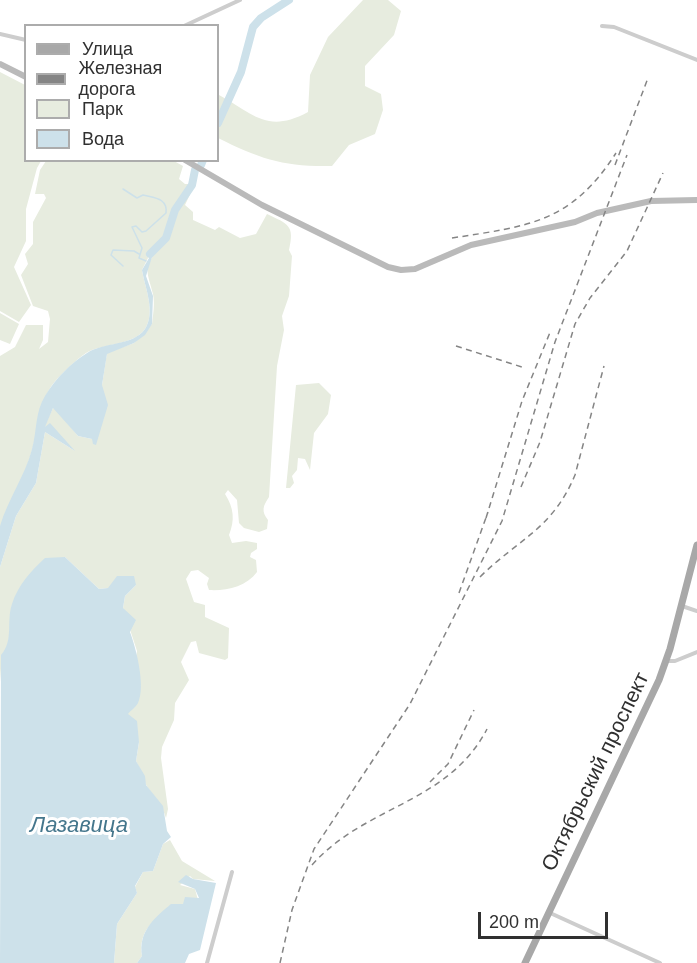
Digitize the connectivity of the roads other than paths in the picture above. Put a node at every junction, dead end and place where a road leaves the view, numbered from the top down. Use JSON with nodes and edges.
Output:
{"nodes":[{"id":1,"x":240,"y":0,"type":"edge"},
{"id":2,"x":188,"y":24,"type":"edge"},
{"id":3,"x":602,"y":26,"type":"dead end"},
{"id":4,"x":0,"y":34,"type":"edge"},
{"id":5,"x":24,"y":40,"type":"edge"},
{"id":6,"x":697,"y":60,"type":"edge"},
{"id":7,"x":0,"y":64,"type":"edge"},
{"id":8,"x":24,"y":76,"type":"edge"},
{"id":9,"x":188,"y":162,"type":"edge"},
{"id":10,"x":697,"y":200,"type":"edge"},
{"id":11,"x":697,"y":545,"type":"edge"},
{"id":12,"x":681,"y":606,"type":"junction"},
{"id":13,"x":697,"y":611,"type":"edge"},
{"id":14,"x":697,"y":652,"type":"edge"},
{"id":15,"x":666,"y":661,"type":"junction"},
{"id":16,"x":232,"y":872,"type":"dead end"},
{"id":17,"x":548,"y":912,"type":"junction"},
{"id":18,"x":207,"y":963,"type":"edge"},
{"id":19,"x":525,"y":963,"type":"edge"},
{"id":20,"x":660,"y":963,"type":"edge"}],
"edges":[{"from":1,"to":2,"type":"street"},
{"from":3,"to":6,"type":"street"},
{"from":4,"to":5,"type":"street"},
{"from":7,"to":8,"type":"street"},
{"from":9,"to":10,"type":"street"},
{"from":11,"to":12,"type":"main road","name":"Октябрьский проспект"},
{"from":12,"to":13,"type":"street"},
{"from":12,"to":15,"type":"main road","name":"Октябрьский проспект"},
{"from":14,"to":15,"type":"street","name":"Октябрьский проспект"},
{"from":15,"to":17,"type":"main road","name":"Октябрьский проспект"},
{"from":16,"to":18,"type":"street"},
{"from":17,"to":19,"type":"main road","name":"Октябрьский проспект"},
{"from":17,"to":20,"type":"street"}]}
